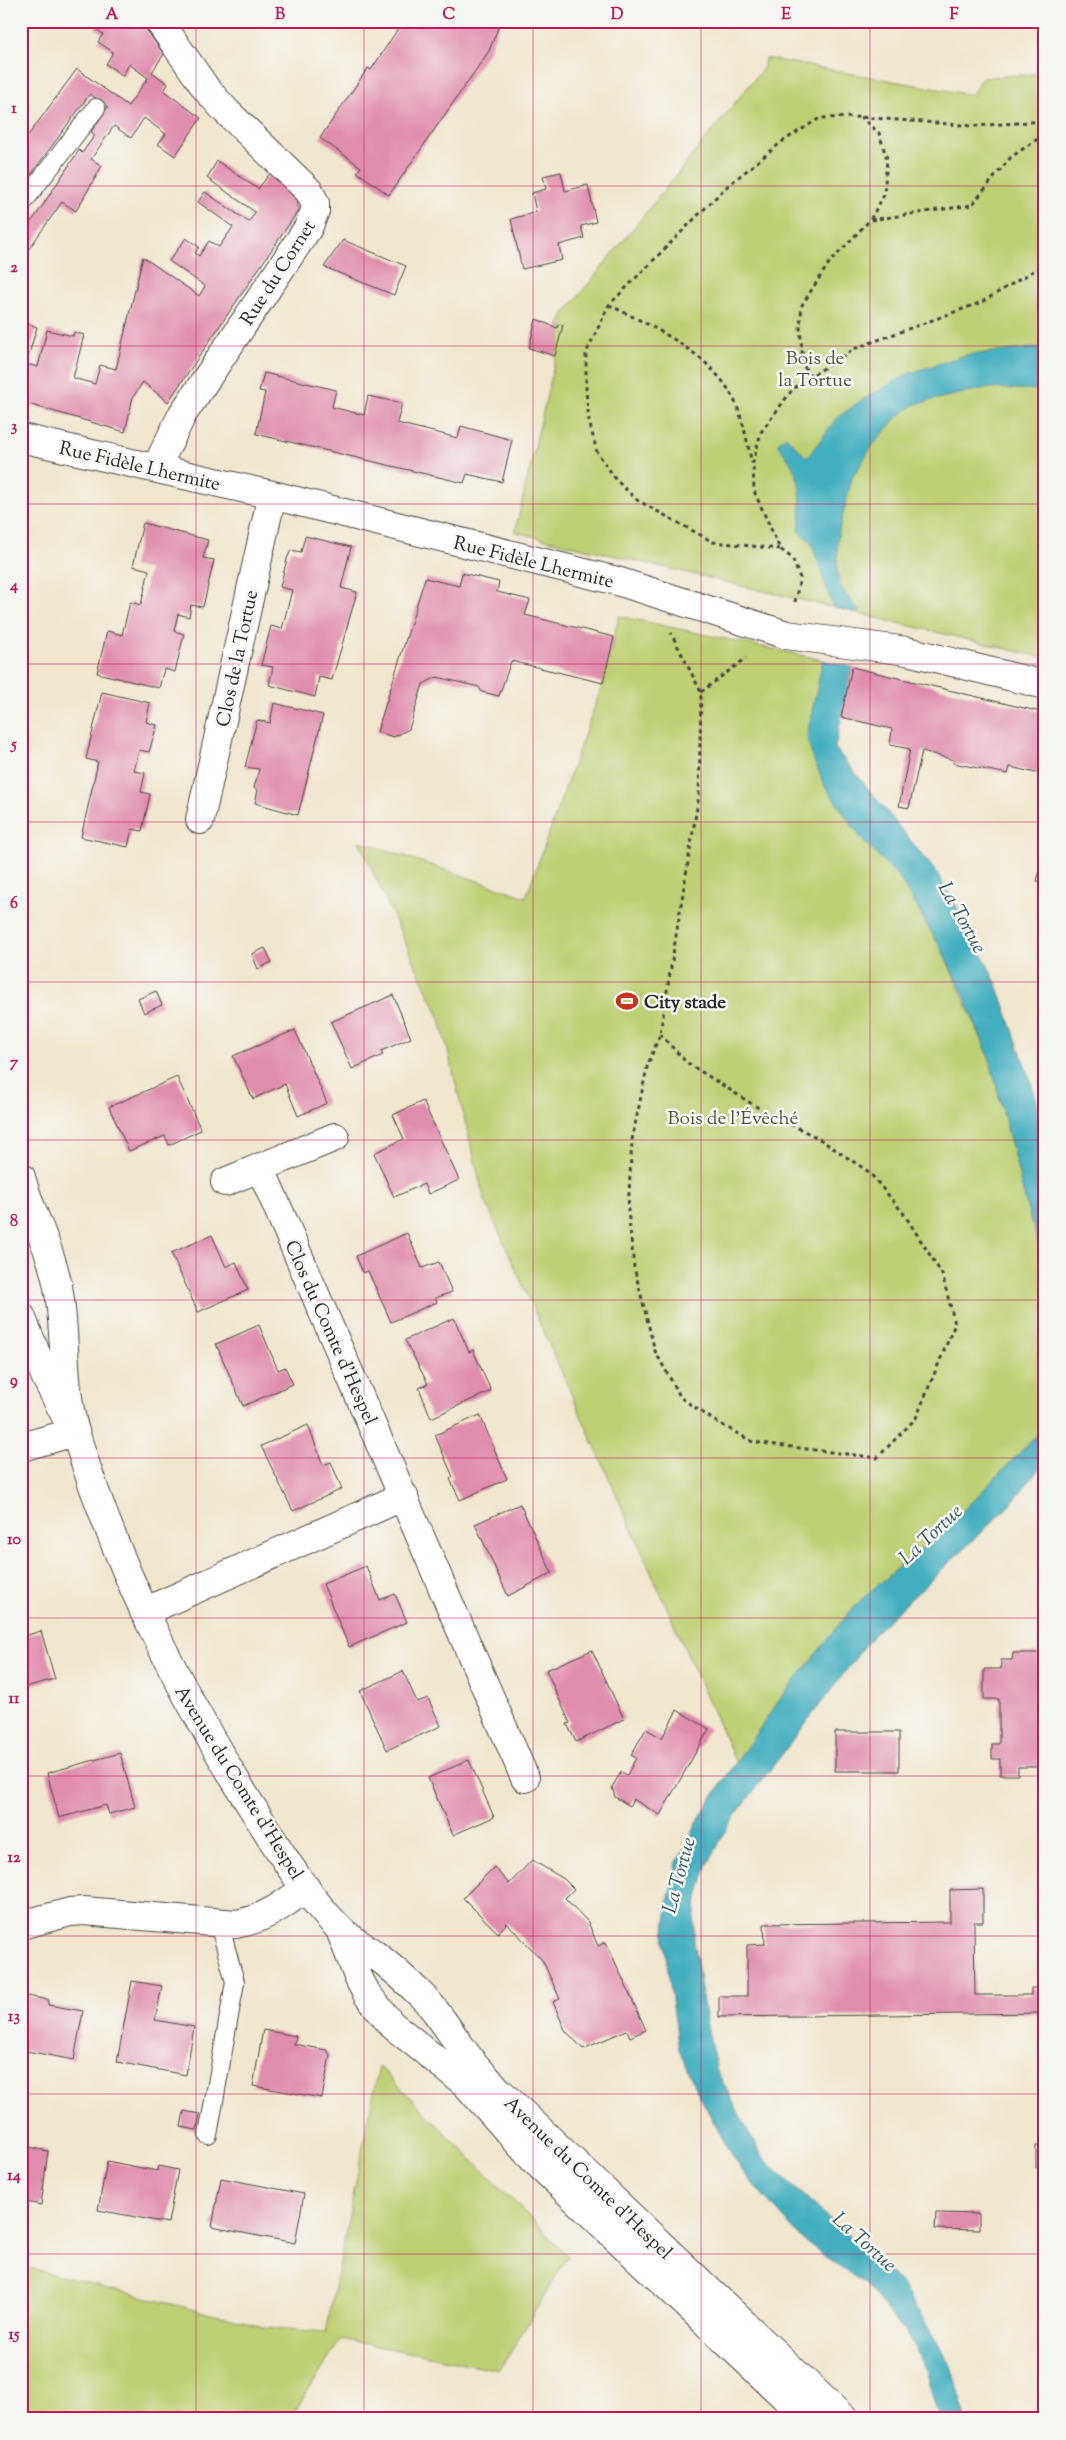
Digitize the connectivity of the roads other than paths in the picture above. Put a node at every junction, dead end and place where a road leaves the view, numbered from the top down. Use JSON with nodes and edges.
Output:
{"nodes":[{"id":1,"x":159,"y":21,"type":"edge"},
{"id":2,"x":96,"y":108,"type":"dead end"},
{"id":3,"x":21,"y":206,"type":"edge"},
{"id":4,"x":21,"y":438,"type":"edge"},
{"id":5,"x":156,"y":468,"type":"junction"},
{"id":6,"x":272,"y":495,"type":"junction"},
{"id":7,"x":1045,"y":684,"type":"edge"},
{"id":8,"x":200,"y":820,"type":"dead end"},
{"id":9,"x":335,"y":1137,"type":"dead end"},
{"id":10,"x":260,"y":1168,"type":"junction"},
{"id":11,"x":21,"y":1177,"type":"edge"},
{"id":12,"x":224,"y":1182,"type":"dead end"},
{"id":13,"x":21,"y":1316,"type":"edge"},
{"id":14,"x":74,"y":1432,"type":"junction"},
{"id":15,"x":21,"y":1447,"type":"edge"},
{"id":16,"x":404,"y":1496,"type":"junction"},
{"id":17,"x":144,"y":1612,"type":"junction"},
{"id":18,"x":526,"y":1778,"type":"dead end"},
{"id":19,"x":306,"y":1888,"type":"junction"},
{"id":20,"x":219,"y":1923,"type":"junction"},
{"id":21,"x":21,"y":1926,"type":"edge"},
{"id":22,"x":340,"y":1930,"type":"junction"},
{"id":23,"x":208,"y":2135,"type":"dead end"},
{"id":24,"x":808,"y":2419,"type":"edge"},
{"id":25,"x":844,"y":2419,"type":"edge"}],
"edges":[{"from":1,"to":5,"type":"street","name":"Rue du Cornet"},
{"from":2,"to":3,"type":"lane"},
{"from":4,"to":5,"type":"street","name":"Rue Fidèle Lhermite"},
{"from":5,"to":6,"type":"street","name":"Rue Fidèle Lhermite"},
{"from":6,"to":7,"type":"street","name":"Rue Fidèle Lhermite"},
{"from":6,"to":8,"type":"street","name":"Clos de la Tortue"},
{"from":9,"to":10,"type":"street"},
{"from":10,"to":12,"type":"street"},
{"from":10,"to":16,"type":"street","name":"Clos du Comte d'Hespel"},
{"from":11,"to":14,"type":"street","name":"Avenue du Comte d'Hespel"},
{"from":13,"to":14,"type":"street","name":"Avenue du Comte d'Hespel"},
{"from":14,"to":15,"type":"street"},
{"from":14,"to":17,"type":"street","name":"Avenue du Comte d'Hespel"},
{"from":16,"to":17,"type":"street"},
{"from":16,"to":18,"type":"street","name":"Clos du Comte d'Hespel"},
{"from":17,"to":19,"type":"street","name":"Avenue du Comte d'Hespel"},
{"from":19,"to":20,"type":"street"},
{"from":19,"to":22,"type":"street","name":"Avenue du Comte d'Hespel"},
{"from":20,"to":21,"type":"street"},
{"from":20,"to":23,"type":"lane"},
{"from":22,"to":24,"type":"street","name":"Avenue du Comte d'Hespel"},
{"from":22,"to":25,"type":"street","name":"Avenue du Comte d'Hespel"}]}
